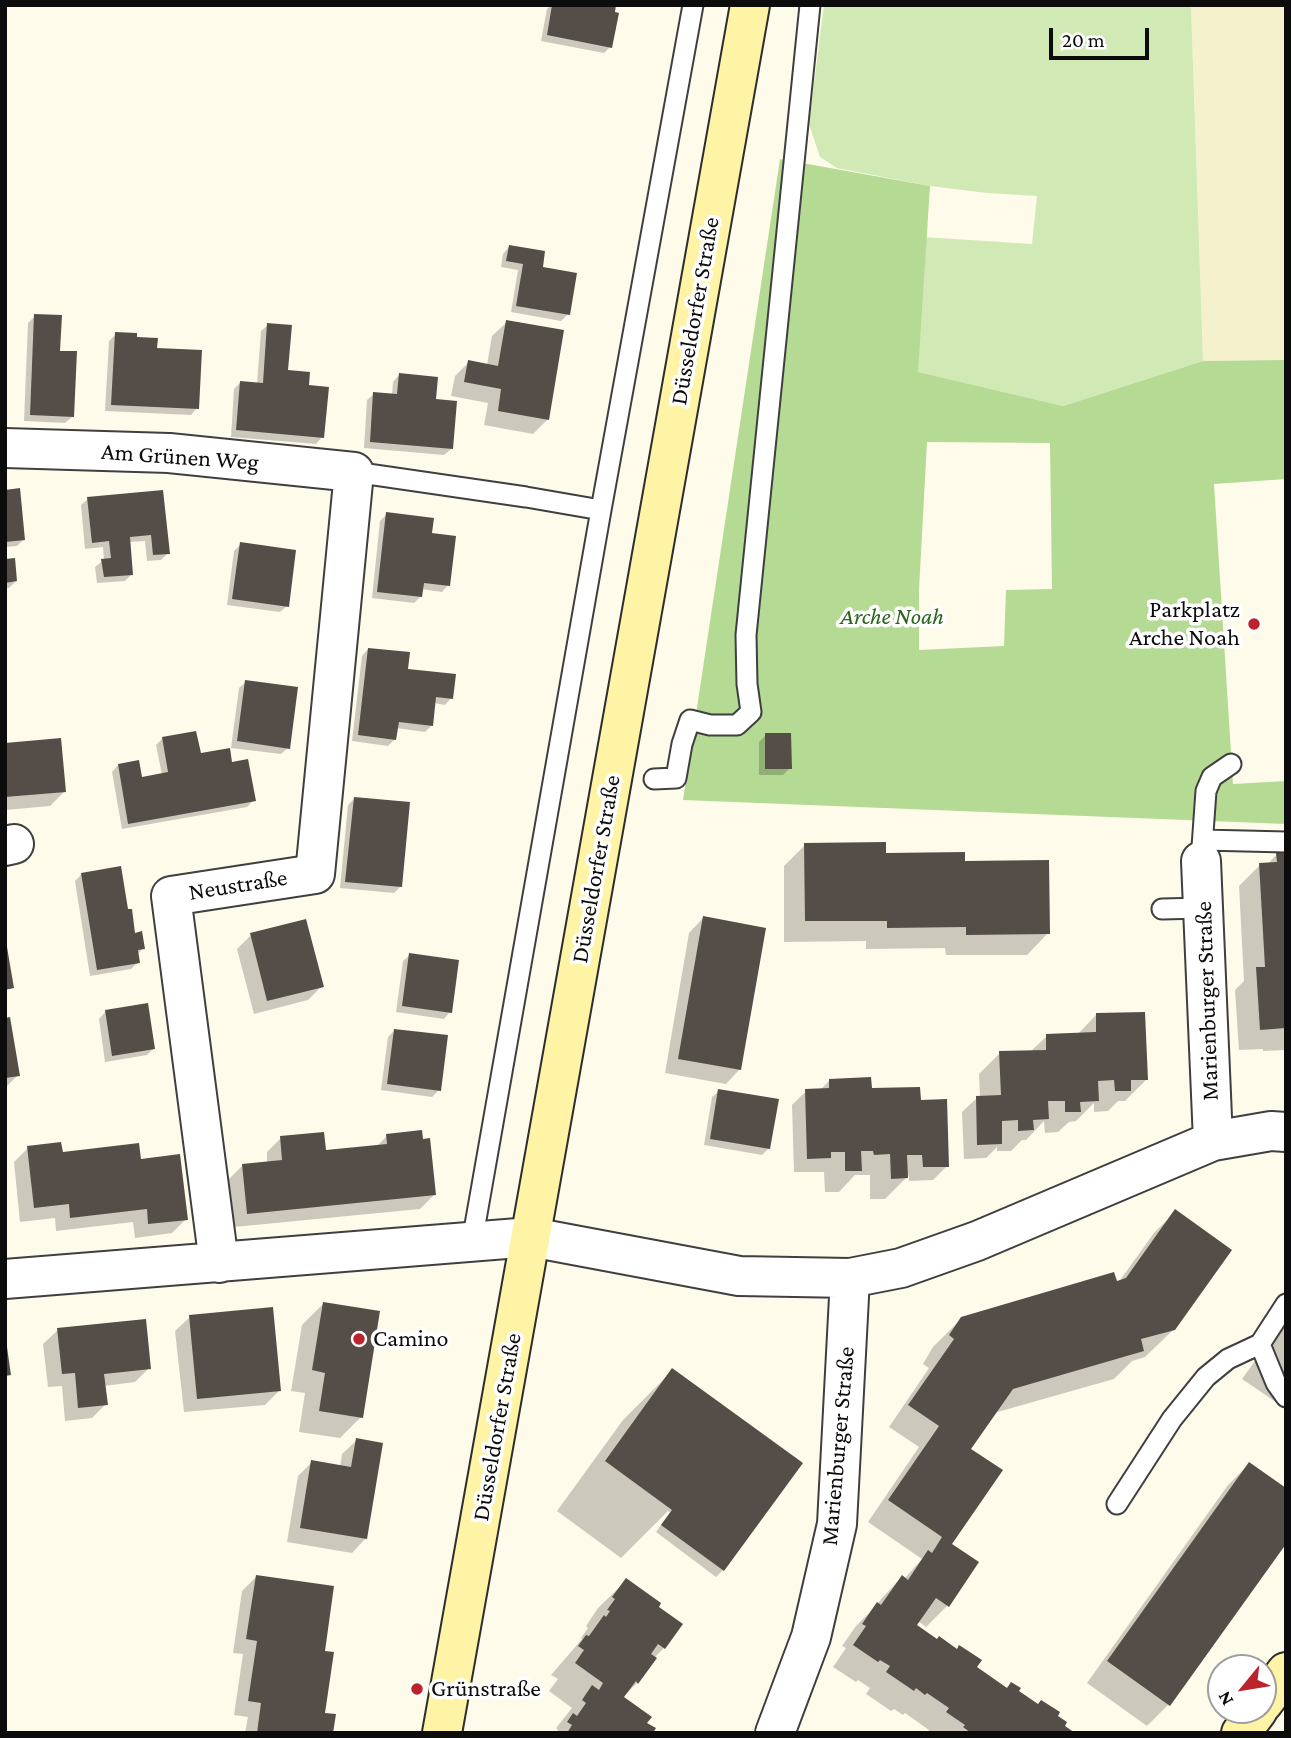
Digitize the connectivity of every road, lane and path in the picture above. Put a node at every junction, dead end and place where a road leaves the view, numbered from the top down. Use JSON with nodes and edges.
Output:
{"nodes":[{"id":1,"x":694,"y":5,"type":"edge"},
{"id":2,"x":750,"y":5,"type":"edge"},
{"id":3,"x":810,"y":5,"type":"edge"},
{"id":4,"x":5,"y":448,"type":"edge"},
{"id":5,"x":354,"y":472,"type":"junction"},
{"id":6,"x":601,"y":510,"type":"junction"},
{"id":7,"x":1231,"y":764,"type":"dead end"},
{"id":8,"x":654,"y":779,"type":"dead end"},
{"id":9,"x":1286,"y":842,"type":"edge"},
{"id":10,"x":1202,"y":850,"type":"junction"},
{"id":11,"x":1203,"y":908,"type":"junction"},
{"id":12,"x":1162,"y":909,"type":"dead end"},
{"id":13,"x":1286,"y":1132,"type":"edge"},
{"id":14,"x":1213,"y":1141,"type":"junction"},
{"id":15,"x":531,"y":1237,"type":"junction"},
{"id":16,"x":472,"y":1242,"type":"junction"},
{"id":17,"x":219,"y":1263,"type":"junction"},
{"id":18,"x":850,"y":1278,"type":"junction"},
{"id":19,"x":5,"y":1279,"type":"edge"},
{"id":20,"x":1286,"y":1304,"type":"edge"},
{"id":21,"x":1260,"y":1344,"type":"junction"},
{"id":22,"x":1286,"y":1397,"type":"edge"},
{"id":23,"x":1117,"y":1504,"type":"dead end"},
{"id":24,"x":442,"y":1733,"type":"edge"},
{"id":25,"x":775,"y":1733,"type":"edge"}],
"edges":[{"from":1,"to":6,"type":"lane"},
{"from":2,"to":15,"type":"main road","name":"Düsseldorfer Straße"},
{"from":3,"to":8,"type":"lane"},
{"from":4,"to":5,"type":"street","name":"Am Grünen Weg"},
{"from":5,"to":6,"type":"lane"},
{"from":5,"to":17,"type":"street","name":"Neustraße"},
{"from":6,"to":16,"type":"lane"},
{"from":7,"to":10,"type":"lane"},
{"from":9,"to":10,"type":"lane"},
{"from":10,"to":11,"type":"street","name":"Marienburger Straße"},
{"from":11,"to":12,"type":"lane"},
{"from":11,"to":14,"type":"street","name":"Marienburger Straße"},
{"from":13,"to":14,"type":"street"},
{"from":14,"to":18,"type":"street"},
{"from":15,"to":16,"type":"street"},
{"from":15,"to":18,"type":"street"},
{"from":15,"to":24,"type":"main road","name":"Düsseldorfer Straße"},
{"from":16,"to":17,"type":"street"},
{"from":17,"to":19,"type":"street"},
{"from":18,"to":25,"type":"street","name":"Marienburger Straße"},
{"from":20,"to":21,"type":"lane"},
{"from":21,"to":22,"type":"lane"},
{"from":21,"to":23,"type":"lane"}]}
